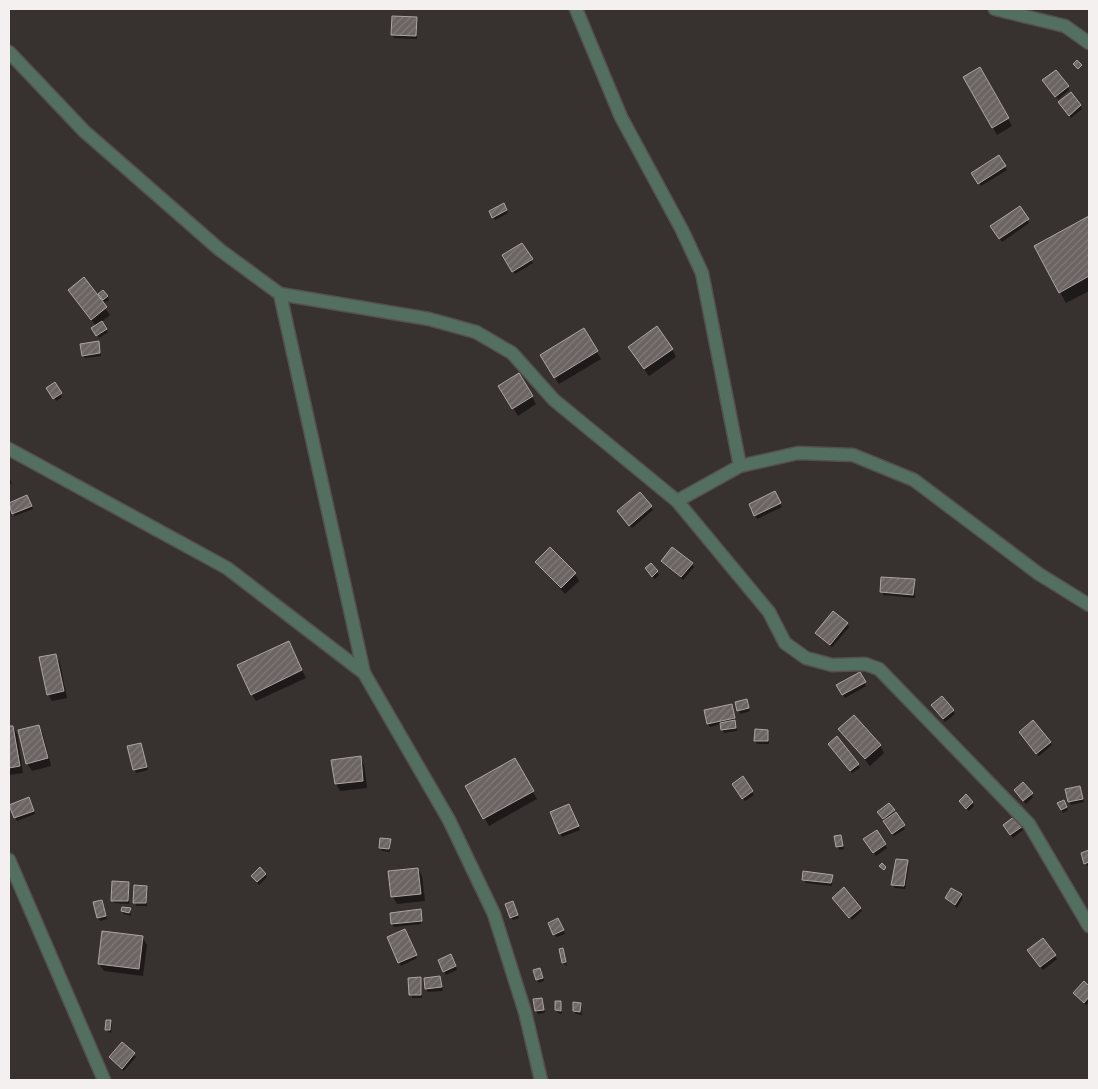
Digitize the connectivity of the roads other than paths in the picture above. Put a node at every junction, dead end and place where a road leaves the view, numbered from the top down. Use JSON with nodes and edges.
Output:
{"nodes":[{"id":1,"x":576,"y":9,"type":"edge"},
{"id":2,"x":995,"y":9,"type":"edge"},
{"id":3,"x":1089,"y":43,"type":"edge"},
{"id":4,"x":9,"y":52,"type":"edge"},
{"id":5,"x":280,"y":294,"type":"junction"},
{"id":6,"x":9,"y":448,"type":"edge"},
{"id":7,"x":740,"y":466,"type":"junction"},
{"id":8,"x":677,"y":501,"type":"junction"},
{"id":9,"x":1089,"y":605,"type":"edge"},
{"id":10,"x":364,"y":673,"type":"junction"},
{"id":11,"x":9,"y":860,"type":"edge"},
{"id":12,"x":1089,"y":926,"type":"edge"},
{"id":13,"x":104,"y":1080,"type":"edge"},
{"id":14,"x":541,"y":1080,"type":"edge"}],
"edges":[{"from":1,"to":7,"type":"street"},
{"from":2,"to":3,"type":"street"},
{"from":4,"to":5,"type":"street"},
{"from":5,"to":8,"type":"street"},
{"from":5,"to":10,"type":"street"},
{"from":6,"to":10,"type":"street"},
{"from":7,"to":8,"type":"street"},
{"from":7,"to":9,"type":"street"},
{"from":8,"to":12,"type":"street"},
{"from":10,"to":14,"type":"street"},
{"from":11,"to":13,"type":"street"}]}
